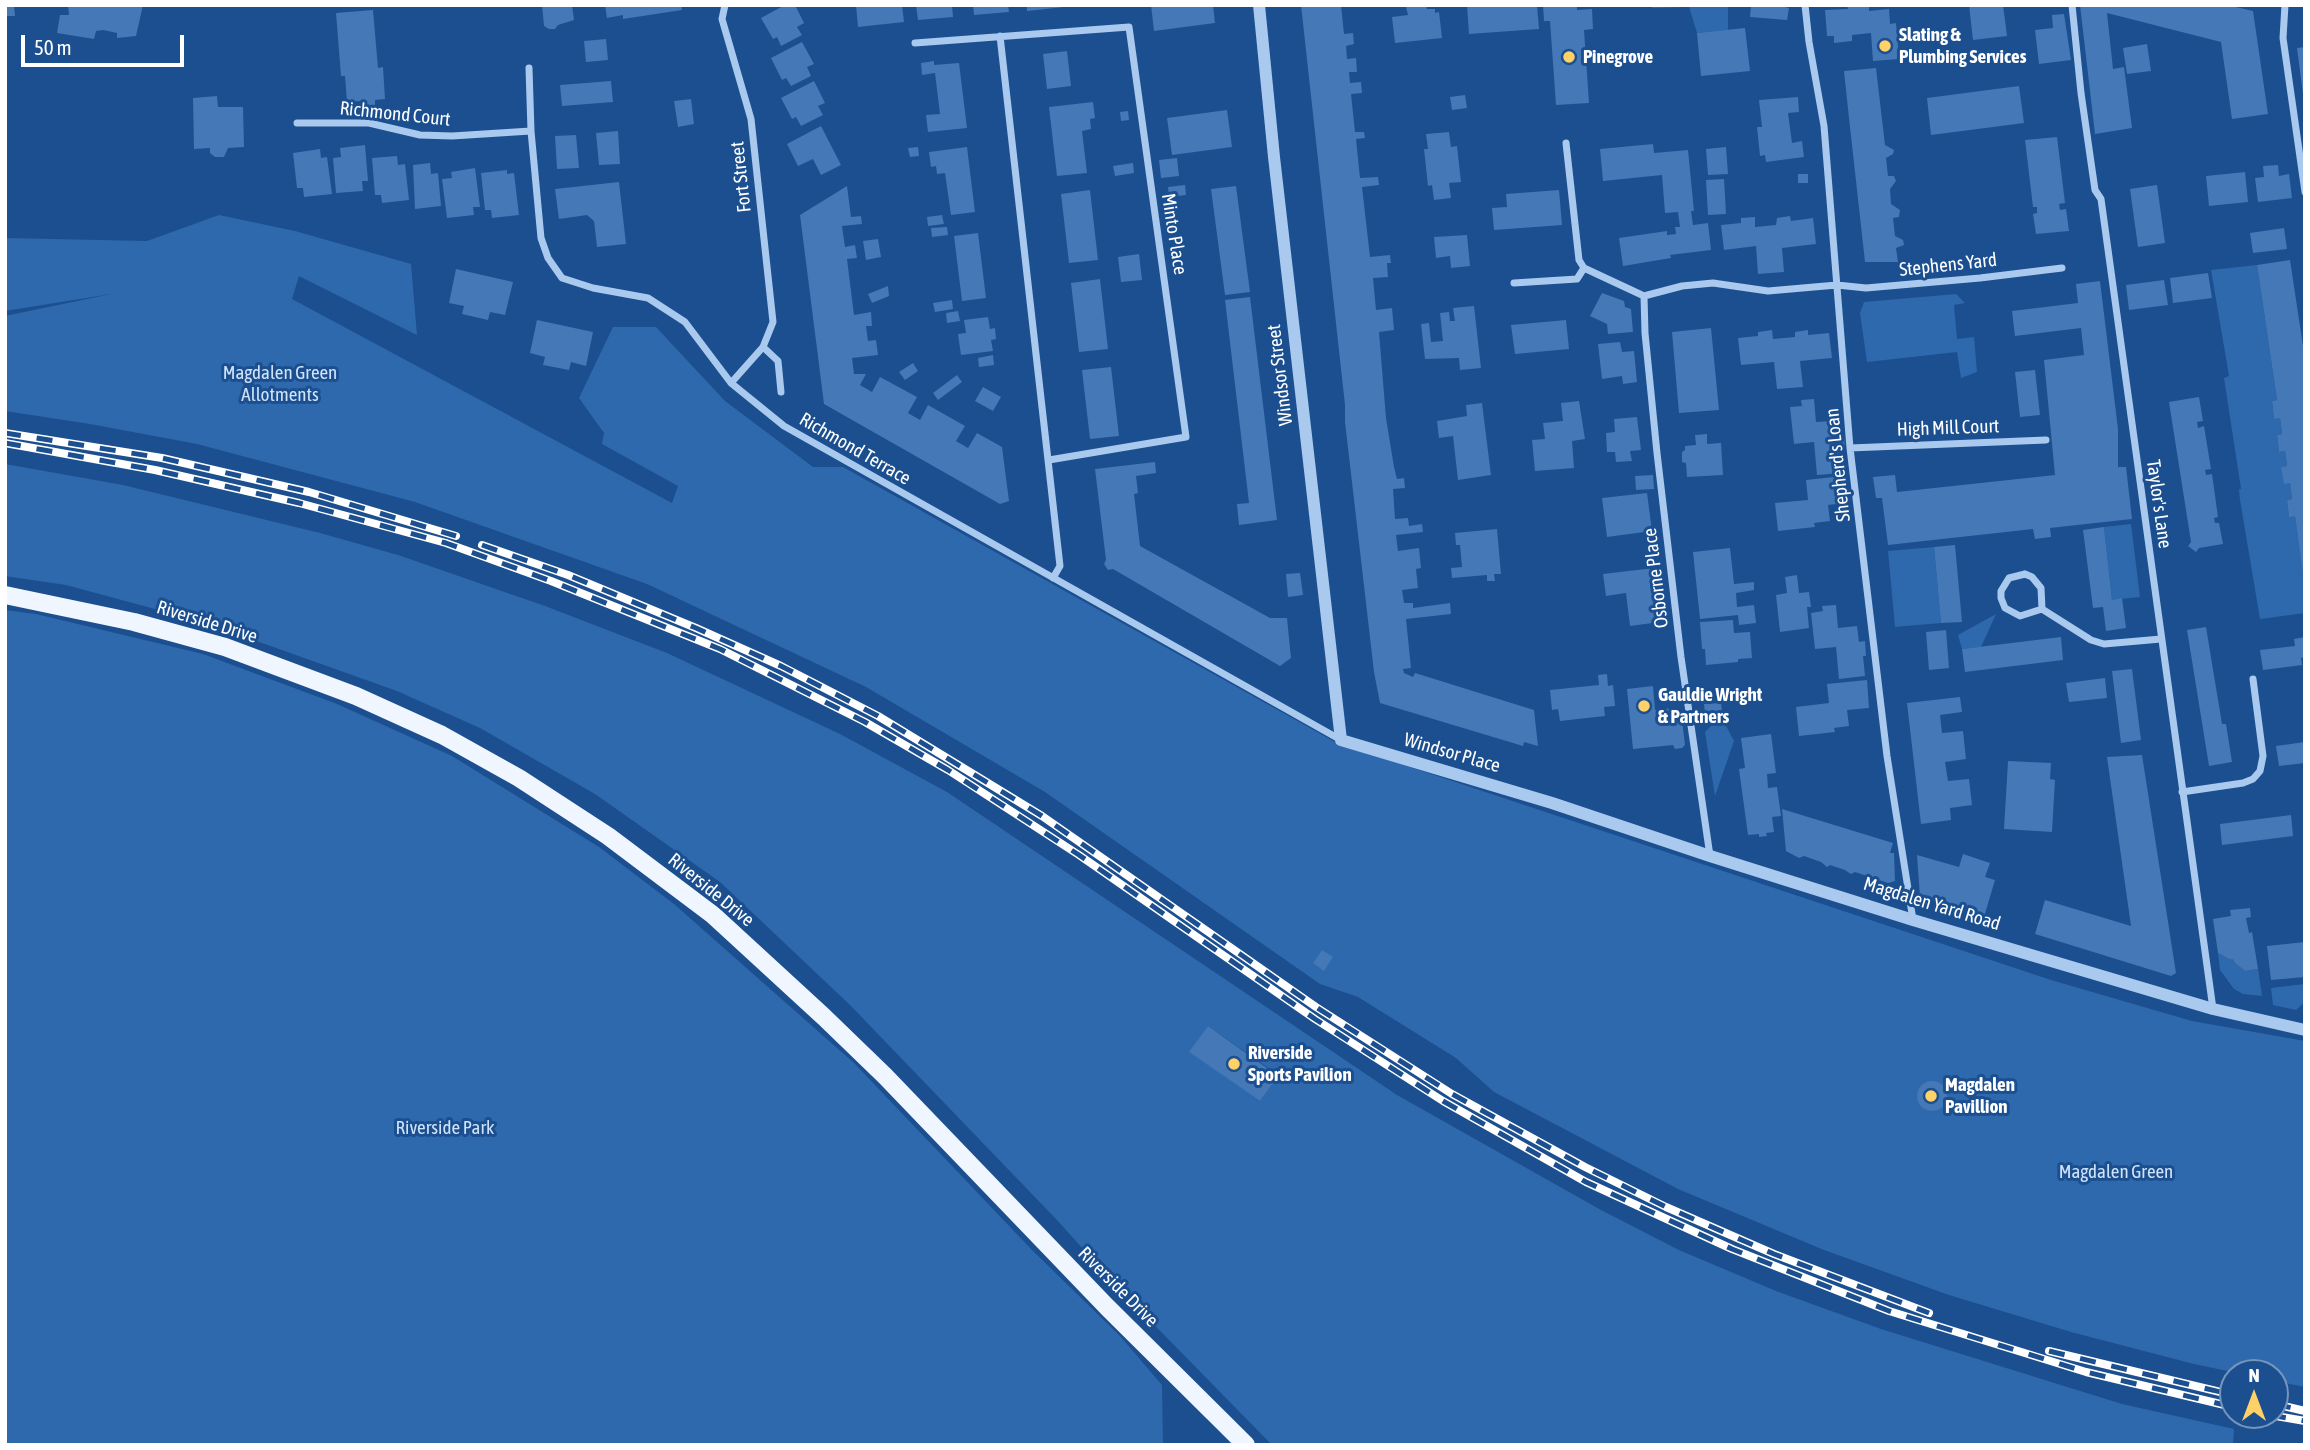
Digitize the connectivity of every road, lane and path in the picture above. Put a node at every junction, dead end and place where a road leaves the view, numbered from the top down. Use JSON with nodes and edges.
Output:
{"nodes":[{"id":1,"x":725,"y":5,"type":"edge"},
{"id":2,"x":1259,"y":5,"type":"edge"},
{"id":3,"x":1805,"y":5,"type":"edge"},
{"id":4,"x":2072,"y":5,"type":"edge"},
{"id":5,"x":2285,"y":5,"type":"edge"},
{"id":6,"x":1000,"y":36,"type":"junction"},
{"id":7,"x":915,"y":43,"type":"dead end"},
{"id":8,"x":529,"y":68,"type":"dead end"},
{"id":9,"x":297,"y":123,"type":"dead end"},
{"id":10,"x":531,"y":131,"type":"junction"},
{"id":11,"x":1566,"y":143,"type":"dead end"},
{"id":12,"x":2305,"y":192,"type":"edge"},
{"id":13,"x":1584,"y":268,"type":"junction"},
{"id":14,"x":2062,"y":268,"type":"dead end"},
{"id":15,"x":1514,"y":283,"type":"dead end"},
{"id":16,"x":1837,"y":285,"type":"junction"},
{"id":17,"x":1644,"y":296,"type":"junction"},
{"id":18,"x":763,"y":347,"type":"junction"},
{"id":19,"x":731,"y":383,"type":"junction"},
{"id":20,"x":781,"y":392,"type":"dead end"},
{"id":21,"x":2046,"y":440,"type":"dead end"},
{"id":22,"x":1850,"y":448,"type":"junction"},
{"id":23,"x":1049,"y":460,"type":"junction"},
{"id":24,"x":1053,"y":578,"type":"junction"},
{"id":25,"x":5,"y":595,"type":"edge"},
{"id":26,"x":2042,"y":608,"type":"junction"},
{"id":27,"x":2161,"y":639,"type":"junction"},
{"id":28,"x":2253,"y":680,"type":"dead end"},
{"id":29,"x":1341,"y":740,"type":"junction"},
{"id":30,"x":2182,"y":792,"type":"junction"},
{"id":31,"x":1552,"y":803,"type":"joint"},
{"id":32,"x":1710,"y":856,"type":"junction"},
{"id":33,"x":1913,"y":920,"type":"junction"},
{"id":34,"x":2213,"y":1009,"type":"junction"},
{"id":35,"x":2305,"y":1030,"type":"edge"},
{"id":36,"x":1246,"y":1445,"type":"edge"}],
"edges":[{"from":1,"to":18,"type":"street","name":"Fort Street"},
{"from":2,"to":29,"type":"street","name":"Windsor Street"},
{"from":3,"to":16,"type":"street","name":"Shepherd's Loan"},
{"from":4,"to":27,"type":"street","name":"Taylor's Lane"},
{"from":5,"to":12,"type":"street"},
{"from":6,"to":7,"type":"street","name":"Minto Place"},
{"from":6,"to":23,"type":"street"},
{"from":6,"to":23,"type":"street","name":"Minto Place"},
{"from":8,"to":10,"type":"street","name":"Richmond Terrace"},
{"from":9,"to":10,"type":"street","name":"Richmond Court"},
{"from":10,"to":19,"type":"street","name":"Richmond Terrace"},
{"from":11,"to":13,"type":"street"},
{"from":13,"to":15,"type":"street"},
{"from":13,"to":17,"type":"street"},
{"from":14,"to":16,"type":"street","name":"Stephens Yard"},
{"from":16,"to":17,"type":"street"},
{"from":16,"to":22,"type":"street","name":"Shepherd's Loan"},
{"from":17,"to":32,"type":"street","name":"Osborne Place"},
{"from":18,"to":19,"type":"street","name":"Fort Street"},
{"from":18,"to":20,"type":"street"},
{"from":19,"to":24,"type":"street","name":"Richmond Terrace"},
{"from":21,"to":22,"type":"street","name":"High Mill Court"},
{"from":22,"to":33,"type":"street","name":"Shepherd's Loan"},
{"from":23,"to":24,"type":"street"},
{"from":24,"to":29,"type":"street","name":"Richmond Terrace"},
{"from":25,"to":36,"type":"main road","name":"Riverside Drive"},
{"from":26,"to":26,"type":"street"},
{"from":26,"to":27,"type":"street"},
{"from":27,"to":30,"type":"street","name":"Taylor's Lane"},
{"from":28,"to":30,"type":"street"},
{"from":29,"to":31,"type":"street","name":"Windsor Place"},
{"from":30,"to":34,"type":"street","name":"Taylor's Lane"},
{"from":31,"to":32,"type":"street","name":"Magdalen Yard Road"},
{"from":32,"to":33,"type":"street","name":"Magdalen Yard Road"},
{"from":33,"to":34,"type":"street","name":"Magdalen Yard Road"},
{"from":34,"to":35,"type":"street","name":"Magdalen Yard Road"}]}
